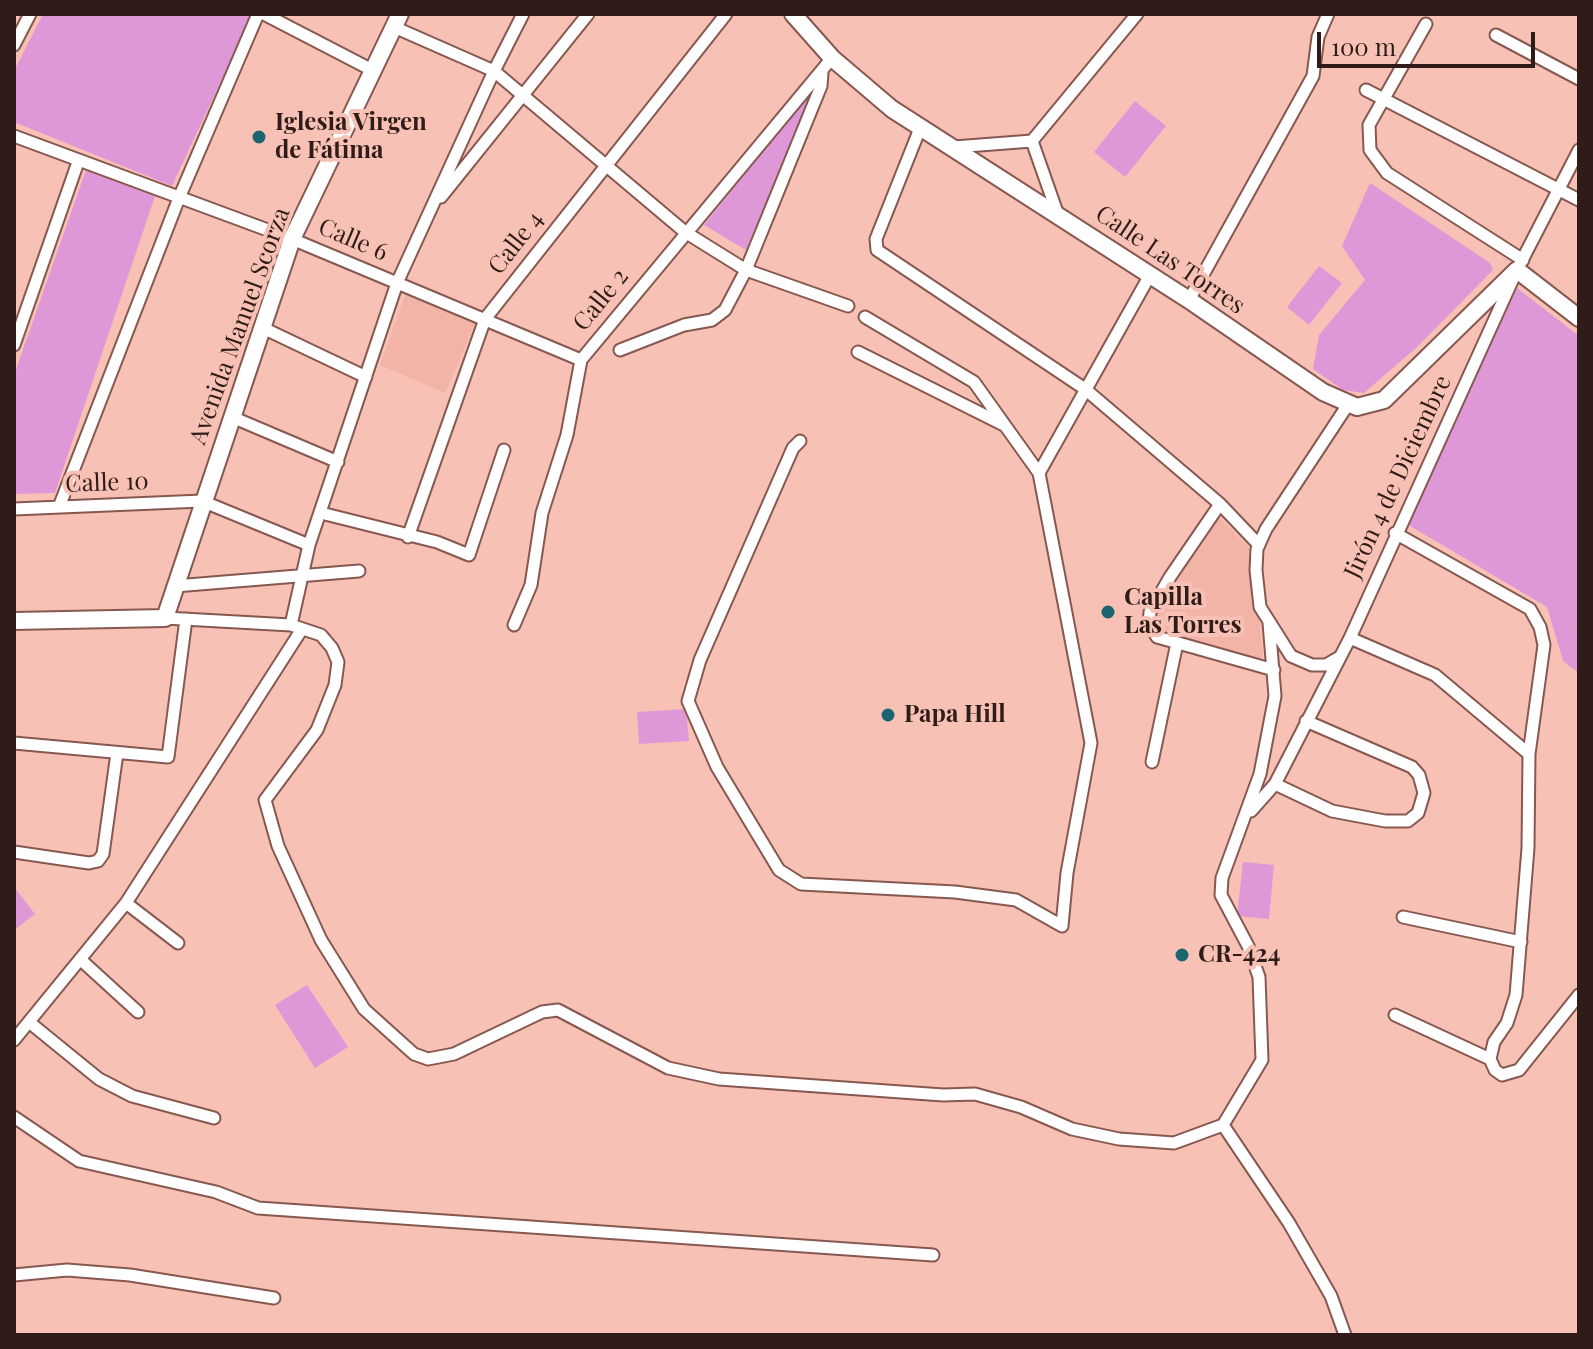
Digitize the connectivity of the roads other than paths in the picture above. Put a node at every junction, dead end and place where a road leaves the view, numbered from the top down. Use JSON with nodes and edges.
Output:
{"nodes":[{"id":1,"x":258,"y":14,"type":"edge"},
{"id":2,"x":264,"y":14,"type":"edge"},
{"id":3,"x":523,"y":14,"type":"edge"},
{"id":4,"x":588,"y":14,"type":"edge"},
{"id":5,"x":726,"y":14,"type":"edge"},
{"id":6,"x":793,"y":14,"type":"edge"},
{"id":7,"x":1137,"y":14,"type":"edge"},
{"id":8,"x":1328,"y":14,"type":"edge"},
{"id":9,"x":25,"y":16,"type":"edge"},
{"id":10,"x":397,"y":20,"type":"edge"},
{"id":11,"x":1426,"y":24,"type":"dead end"},
{"id":12,"x":1496,"y":35,"type":"dead end"},
{"id":13,"x":14,"y":45,"type":"edge"},
{"id":14,"x":832,"y":58,"type":"junction"},
{"id":15,"x":374,"y":71,"type":"junction"},
{"id":16,"x":494,"y":71,"type":"junction"},
{"id":17,"x":822,"y":73,"type":"junction"},
{"id":18,"x":1579,"y":79,"type":"edge"},
{"id":19,"x":1366,"y":90,"type":"dead end"},
{"id":20,"x":524,"y":95,"type":"junction"},
{"id":21,"x":1384,"y":99,"type":"junction"},
{"id":22,"x":921,"y":126,"type":"junction"},
{"id":23,"x":14,"y":136,"type":"edge"},
{"id":24,"x":1032,"y":141,"type":"junction"},
{"id":25,"x":954,"y":147,"type":"junction"},
{"id":26,"x":1579,"y":150,"type":"edge"},
{"id":27,"x":78,"y":162,"type":"junction"},
{"id":28,"x":604,"y":167,"type":"junction"},
{"id":29,"x":1559,"y":189,"type":"junction"},
{"id":30,"x":179,"y":198,"type":"junction"},
{"id":31,"x":1579,"y":200,"type":"edge"},
{"id":32,"x":431,"y":209,"type":"junction"},
{"id":33,"x":1058,"y":215,"type":"junction"},
{"id":34,"x":685,"y":232,"type":"junction"},
{"id":35,"x":292,"y":239,"type":"junction"},
{"id":36,"x":1520,"y":265,"type":"junction"},
{"id":37,"x":746,"y":270,"type":"junction"},
{"id":38,"x":1150,"y":275,"type":"junction"},
{"id":39,"x":397,"y":283,"type":"junction"},
{"id":40,"x":1189,"y":300,"type":"junction"},
{"id":41,"x":848,"y":306,"type":"dead end"},
{"id":42,"x":865,"y":317,"type":"dead end"},
{"id":43,"x":1579,"y":318,"type":"edge"},
{"id":44,"x":485,"y":319,"type":"junction"},
{"id":45,"x":18,"y":324,"type":"edge"},
{"id":46,"x":263,"y":328,"type":"junction"},
{"id":47,"x":14,"y":345,"type":"edge"},
{"id":48,"x":620,"y":350,"type":"dead end"},
{"id":49,"x":858,"y":352,"type":"dead end"},
{"id":50,"x":581,"y":360,"type":"junction"},
{"id":51,"x":366,"y":377,"type":"junction"},
{"id":52,"x":1085,"y":389,"type":"junction"},
{"id":53,"x":1349,"y":403,"type":"junction"},
{"id":54,"x":232,"y":417,"type":"junction"},
{"id":55,"x":1004,"y":425,"type":"junction"},
{"id":56,"x":800,"y":441,"type":"dead end"},
{"id":57,"x":504,"y":450,"type":"dead end"},
{"id":58,"x":338,"y":462,"type":"junction"},
{"id":59,"x":1039,"y":473,"type":"junction"},
{"id":60,"x":202,"y":501,"type":"junction"},
{"id":61,"x":1220,"y":504,"type":"junction"},
{"id":62,"x":59,"y":507,"type":"junction"},
{"id":63,"x":14,"y":509,"type":"edge"},
{"id":64,"x":321,"y":513,"type":"junction"},
{"id":65,"x":1395,"y":533,"type":"junction"},
{"id":66,"x":408,"y":537,"type":"junction"},
{"id":67,"x":309,"y":545,"type":"junction"},
{"id":68,"x":1259,"y":545,"type":"junction"},
{"id":69,"x":359,"y":571,"type":"dead end"},
{"id":70,"x":301,"y":578,"type":"junction"},
{"id":71,"x":175,"y":586,"type":"junction"},
{"id":72,"x":165,"y":618,"type":"junction"},
{"id":73,"x":186,"y":619,"type":"junction"},
{"id":74,"x":14,"y":621,"type":"edge"},
{"id":75,"x":1269,"y":623,"type":"junction"},
{"id":76,"x":514,"y":625,"type":"dead end"},
{"id":77,"x":296,"y":627,"type":"junction"},
{"id":78,"x":1350,"y":638,"type":"junction"},
{"id":79,"x":1177,"y":643,"type":"junction"},
{"id":80,"x":1339,"y":658,"type":"junction"},
{"id":81,"x":1274,"y":670,"type":"junction"},
{"id":82,"x":1306,"y":721,"type":"junction"},
{"id":83,"x":14,"y":743,"type":"edge"},
{"id":84,"x":117,"y":753,"type":"junction"},
{"id":85,"x":1529,"y":754,"type":"junction"},
{"id":86,"x":1152,"y":762,"type":"dead end"},
{"id":87,"x":1275,"y":784,"type":"junction"},
{"id":88,"x":1248,"y":815,"type":"junction"},
{"id":89,"x":14,"y":852,"type":"edge"},
{"id":90,"x":126,"y":903,"type":"junction"},
{"id":91,"x":1403,"y":917,"type":"dead end"},
{"id":92,"x":1521,"y":942,"type":"junction"},
{"id":93,"x":178,"y":943,"type":"dead end"},
{"id":94,"x":81,"y":960,"type":"junction"},
{"id":95,"x":1579,"y":995,"type":"edge"},
{"id":96,"x":138,"y":1012,"type":"dead end"},
{"id":97,"x":1395,"y":1015,"type":"dead end"},
{"id":98,"x":29,"y":1022,"type":"junction"},
{"id":99,"x":14,"y":1040,"type":"edge"},
{"id":100,"x":1490,"y":1059,"type":"junction"},
{"id":101,"x":14,"y":1117,"type":"edge"},
{"id":102,"x":214,"y":1118,"type":"dead end"},
{"id":103,"x":1223,"y":1125,"type":"junction"},
{"id":104,"x":933,"y":1255,"type":"dead end"},
{"id":105,"x":14,"y":1275,"type":"edge"},
{"id":106,"x":274,"y":1298,"type":"dead end"},
{"id":107,"x":1345,"y":1335,"type":"edge"}],
"edges":[{"from":1,"to":30,"type":"street"},
{"from":2,"to":15,"type":"street"},
{"from":3,"to":16,"type":"street"},
{"from":4,"to":20,"type":"street"},
{"from":5,"to":28,"type":"street","name":"Calle 4"},
{"from":6,"to":14,"type":"street","name":"Calle Las Torres"},
{"from":7,"to":24,"type":"street"},
{"from":8,"to":40,"type":"street"},
{"from":9,"to":13,"type":"street"},
{"from":10,"to":15,"type":"street","name":"Avenida Manuel Scorza"},
{"from":10,"to":16,"type":"street"},
{"from":11,"to":21,"type":"street"},
{"from":12,"to":18,"type":"street"},
{"from":14,"to":17,"type":"street","name":"Calle 2"},
{"from":14,"to":22,"type":"street","name":"Calle Las Torres"},
{"from":15,"to":35,"type":"street","name":"Avenida Manuel Scorza"},
{"from":16,"to":20,"type":"street"},
{"from":16,"to":32,"type":"street"},
{"from":17,"to":34,"type":"street","name":"Calle 2"},
{"from":17,"to":37,"type":"street"},
{"from":19,"to":21,"type":"street"},
{"from":20,"to":28,"type":"street"},
{"from":20,"to":32,"type":"street"},
{"from":21,"to":29,"type":"street"},
{"from":21,"to":36,"type":"street"},
{"from":22,"to":25,"type":"street","name":"Calle Las Torres"},
{"from":22,"to":52,"type":"street"},
{"from":23,"to":27,"type":"street","name":"Calle 6"},
{"from":24,"to":25,"type":"street"},
{"from":24,"to":33,"type":"street"},
{"from":25,"to":33,"type":"street","name":"Calle Las Torres"},
{"from":26,"to":29,"type":"street","name":"Jirón 4 de Diciembre"},
{"from":27,"to":30,"type":"street","name":"Calle 6"},
{"from":27,"to":45,"type":"street"},
{"from":28,"to":34,"type":"street"},
{"from":28,"to":44,"type":"street","name":"Calle 4"},
{"from":29,"to":31,"type":"street"},
{"from":29,"to":36,"type":"street","name":"Jirón 4 de Diciembre"},
{"from":30,"to":35,"type":"street","name":"Calle 6"},
{"from":30,"to":62,"type":"street"},
{"from":32,"to":39,"type":"street"},
{"from":33,"to":38,"type":"street","name":"Calle Las Torres"},
{"from":34,"to":37,"type":"street"},
{"from":34,"to":50,"type":"street","name":"Calle 2"},
{"from":35,"to":39,"type":"street","name":"Calle 6"},
{"from":35,"to":46,"type":"street","name":"Avenida Manuel Scorza"},
{"from":36,"to":43,"type":"street"},
{"from":36,"to":53,"type":"street"},
{"from":36,"to":65,"type":"street","name":"Jirón 4 de Diciembre"},
{"from":37,"to":41,"type":"street"},
{"from":37,"to":48,"type":"street"},
{"from":38,"to":40,"type":"street","name":"Calle Las Torres"},
{"from":38,"to":52,"type":"street"},
{"from":39,"to":44,"type":"street","name":"Calle 6"},
{"from":39,"to":51,"type":"street"},
{"from":40,"to":53,"type":"street","name":"Calle Las Torres"},
{"from":42,"to":55,"type":"street"},
{"from":44,"to":50,"type":"street","name":"Calle 6"},
{"from":44,"to":66,"type":"street","name":"Calle 4"},
{"from":45,"to":47,"type":"street"},
{"from":46,"to":51,"type":"street"},
{"from":46,"to":54,"type":"street","name":"Avenida Manuel Scorza"},
{"from":49,"to":55,"type":"street"},
{"from":50,"to":76,"type":"street","name":"Calle 2"},
{"from":51,"to":58,"type":"street"},
{"from":52,"to":59,"type":"street"},
{"from":52,"to":61,"type":"street"},
{"from":53,"to":68,"type":"street"},
{"from":54,"to":58,"type":"street"},
{"from":54,"to":60,"type":"street","name":"Avenida Manuel Scorza"},
{"from":55,"to":59,"type":"street"},
{"from":56,"to":59,"type":"street"},
{"from":57,"to":66,"type":"street"},
{"from":58,"to":64,"type":"street"},
{"from":60,"to":62,"type":"street","name":"Calle 10"},
{"from":60,"to":67,"type":"street"},
{"from":60,"to":71,"type":"street","name":"Avenida Manuel Scorza"},
{"from":61,"to":68,"type":"street"},
{"from":61,"to":79,"type":"street"},
{"from":62,"to":63,"type":"street","name":"Calle 10"},
{"from":64,"to":66,"type":"street"},
{"from":64,"to":67,"type":"street"},
{"from":65,"to":78,"type":"street","name":"Jirón 4 de Diciembre"},
{"from":65,"to":85,"type":"street"},
{"from":67,"to":70,"type":"street"},
{"from":68,"to":75,"type":"street"},
{"from":69,"to":70,"type":"street"},
{"from":70,"to":71,"type":"street"},
{"from":70,"to":77,"type":"street"},
{"from":71,"to":72,"type":"street","name":"Avenida Manuel Scorza"},
{"from":72,"to":73,"type":"street"},
{"from":72,"to":74,"type":"street"},
{"from":73,"to":77,"type":"street"},
{"from":73,"to":84,"type":"street"},
{"from":75,"to":80,"type":"street"},
{"from":75,"to":81,"type":"street"},
{"from":77,"to":90,"type":"street"},
{"from":77,"to":103,"type":"street"},
{"from":78,"to":80,"type":"street","name":"Jirón 4 de Diciembre"},
{"from":78,"to":85,"type":"street"},
{"from":79,"to":81,"type":"street"},
{"from":79,"to":86,"type":"street"},
{"from":80,"to":82,"type":"street","name":"Jirón 4 de Diciembre"},
{"from":81,"to":88,"type":"street"},
{"from":82,"to":87,"type":"street","name":"Jirón 4 de Diciembre"},
{"from":82,"to":87,"type":"street"},
{"from":83,"to":84,"type":"street"},
{"from":84,"to":89,"type":"street"},
{"from":85,"to":92,"type":"street"},
{"from":87,"to":88,"type":"street","name":"Jirón 4 de Diciembre"},
{"from":88,"to":103,"type":"street"},
{"from":90,"to":93,"type":"street"},
{"from":90,"to":94,"type":"street"},
{"from":91,"to":92,"type":"street"},
{"from":92,"to":100,"type":"street"},
{"from":94,"to":96,"type":"street"},
{"from":94,"to":98,"type":"street"},
{"from":95,"to":100,"type":"street"},
{"from":97,"to":100,"type":"street"},
{"from":98,"to":99,"type":"street"},
{"from":98,"to":102,"type":"street"},
{"from":101,"to":104,"type":"street"},
{"from":103,"to":107,"type":"street"},
{"from":105,"to":106,"type":"street"}]}
